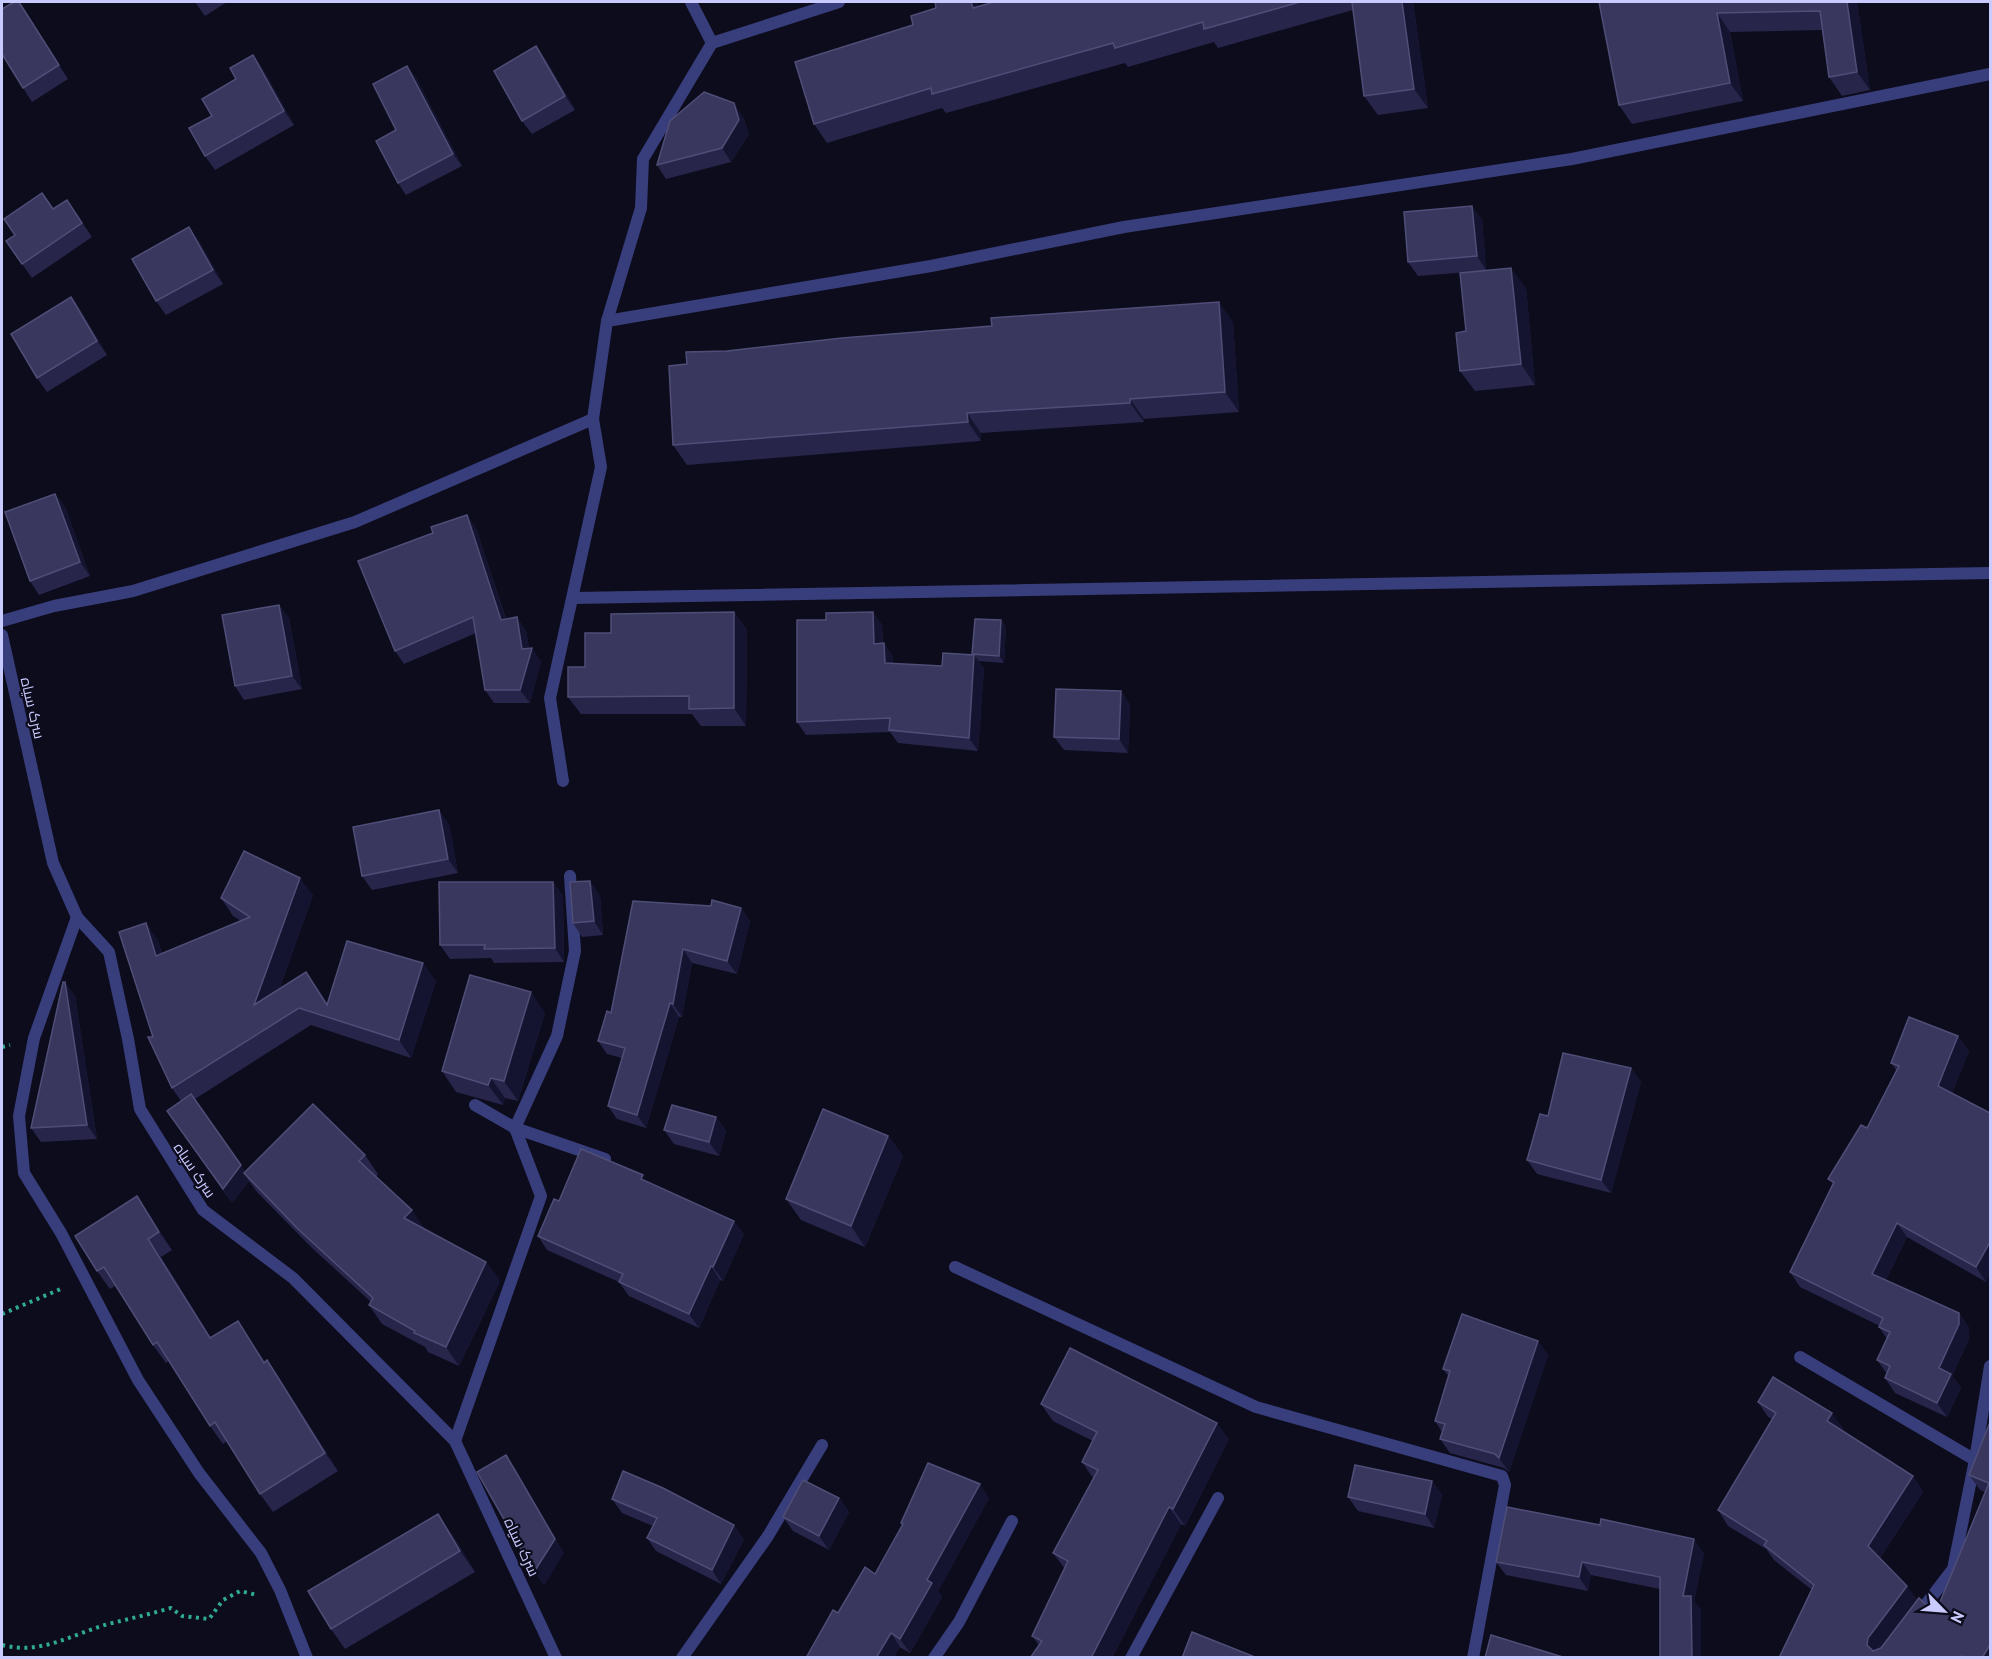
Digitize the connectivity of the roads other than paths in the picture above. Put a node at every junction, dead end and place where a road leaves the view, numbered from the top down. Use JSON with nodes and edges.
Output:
{"nodes":[{"id":1,"x":691,"y":2,"type":"edge"},
{"id":2,"x":839,"y":2,"type":"edge"},
{"id":3,"x":712,"y":43,"type":"junction"},
{"id":4,"x":1990,"y":74,"type":"edge"},
{"id":5,"x":607,"y":321,"type":"junction"},
{"id":6,"x":593,"y":419,"type":"junction"},
{"id":7,"x":1990,"y":573,"type":"edge"},
{"id":8,"x":573,"y":598,"type":"junction"},
{"id":9,"x":2,"y":621,"type":"edge"},
{"id":10,"x":2,"y":635,"type":"edge"},
{"id":11,"x":563,"y":781,"type":"dead end"},
{"id":12,"x":570,"y":876,"type":"dead end"},
{"id":13,"x":77,"y":917,"type":"junction"},
{"id":14,"x":475,"y":1106,"type":"edge"},
{"id":15,"x":515,"y":1128,"type":"junction"},
{"id":16,"x":605,"y":1159,"type":"edge"},
{"id":17,"x":956,"y":1267,"type":"dead end"},
{"id":18,"x":1800,"y":1357,"type":"dead end"},
{"id":19,"x":1990,"y":1366,"type":"edge"},
{"id":20,"x":455,"y":1441,"type":"junction"},
{"id":21,"x":822,"y":1445,"type":"dead end"},
{"id":22,"x":1975,"y":1460,"type":"junction"},
{"id":23,"x":1218,"y":1498,"type":"dead end"},
{"id":24,"x":1012,"y":1521,"type":"dead end"},
{"id":25,"x":1912,"y":1622,"type":"edge"},
{"id":26,"x":307,"y":1658,"type":"edge"},
{"id":27,"x":556,"y":1658,"type":"edge"},
{"id":28,"x":682,"y":1658,"type":"edge"},
{"id":29,"x":934,"y":1658,"type":"edge"},
{"id":30,"x":1131,"y":1658,"type":"edge"},
{"id":31,"x":1473,"y":1658,"type":"edge"}],
"edges":[{"from":1,"to":3,"type":"street"},
{"from":2,"to":3,"type":"street"},
{"from":3,"to":5,"type":"street"},
{"from":4,"to":5,"type":"street"},
{"from":5,"to":6,"type":"street"},
{"from":6,"to":8,"type":"street"},
{"from":6,"to":9,"type":"street"},
{"from":7,"to":8,"type":"street"},
{"from":8,"to":11,"type":"street"},
{"from":10,"to":13,"type":"street","name":"سرک سیاه"},
{"from":12,"to":15,"type":"street"},
{"from":13,"to":20,"type":"street","name":"سرک سیاه"},
{"from":13,"to":26,"type":"street"},
{"from":14,"to":15,"type":"street"},
{"from":15,"to":16,"type":"street"},
{"from":15,"to":20,"type":"street"},
{"from":17,"to":31,"type":"street"},
{"from":18,"to":22,"type":"street"},
{"from":19,"to":22,"type":"street"},
{"from":20,"to":27,"type":"street","name":"سرک سیاه"},
{"from":21,"to":28,"type":"street"},
{"from":22,"to":25,"type":"street"},
{"from":23,"to":30,"type":"street"},
{"from":24,"to":29,"type":"street"}]}
